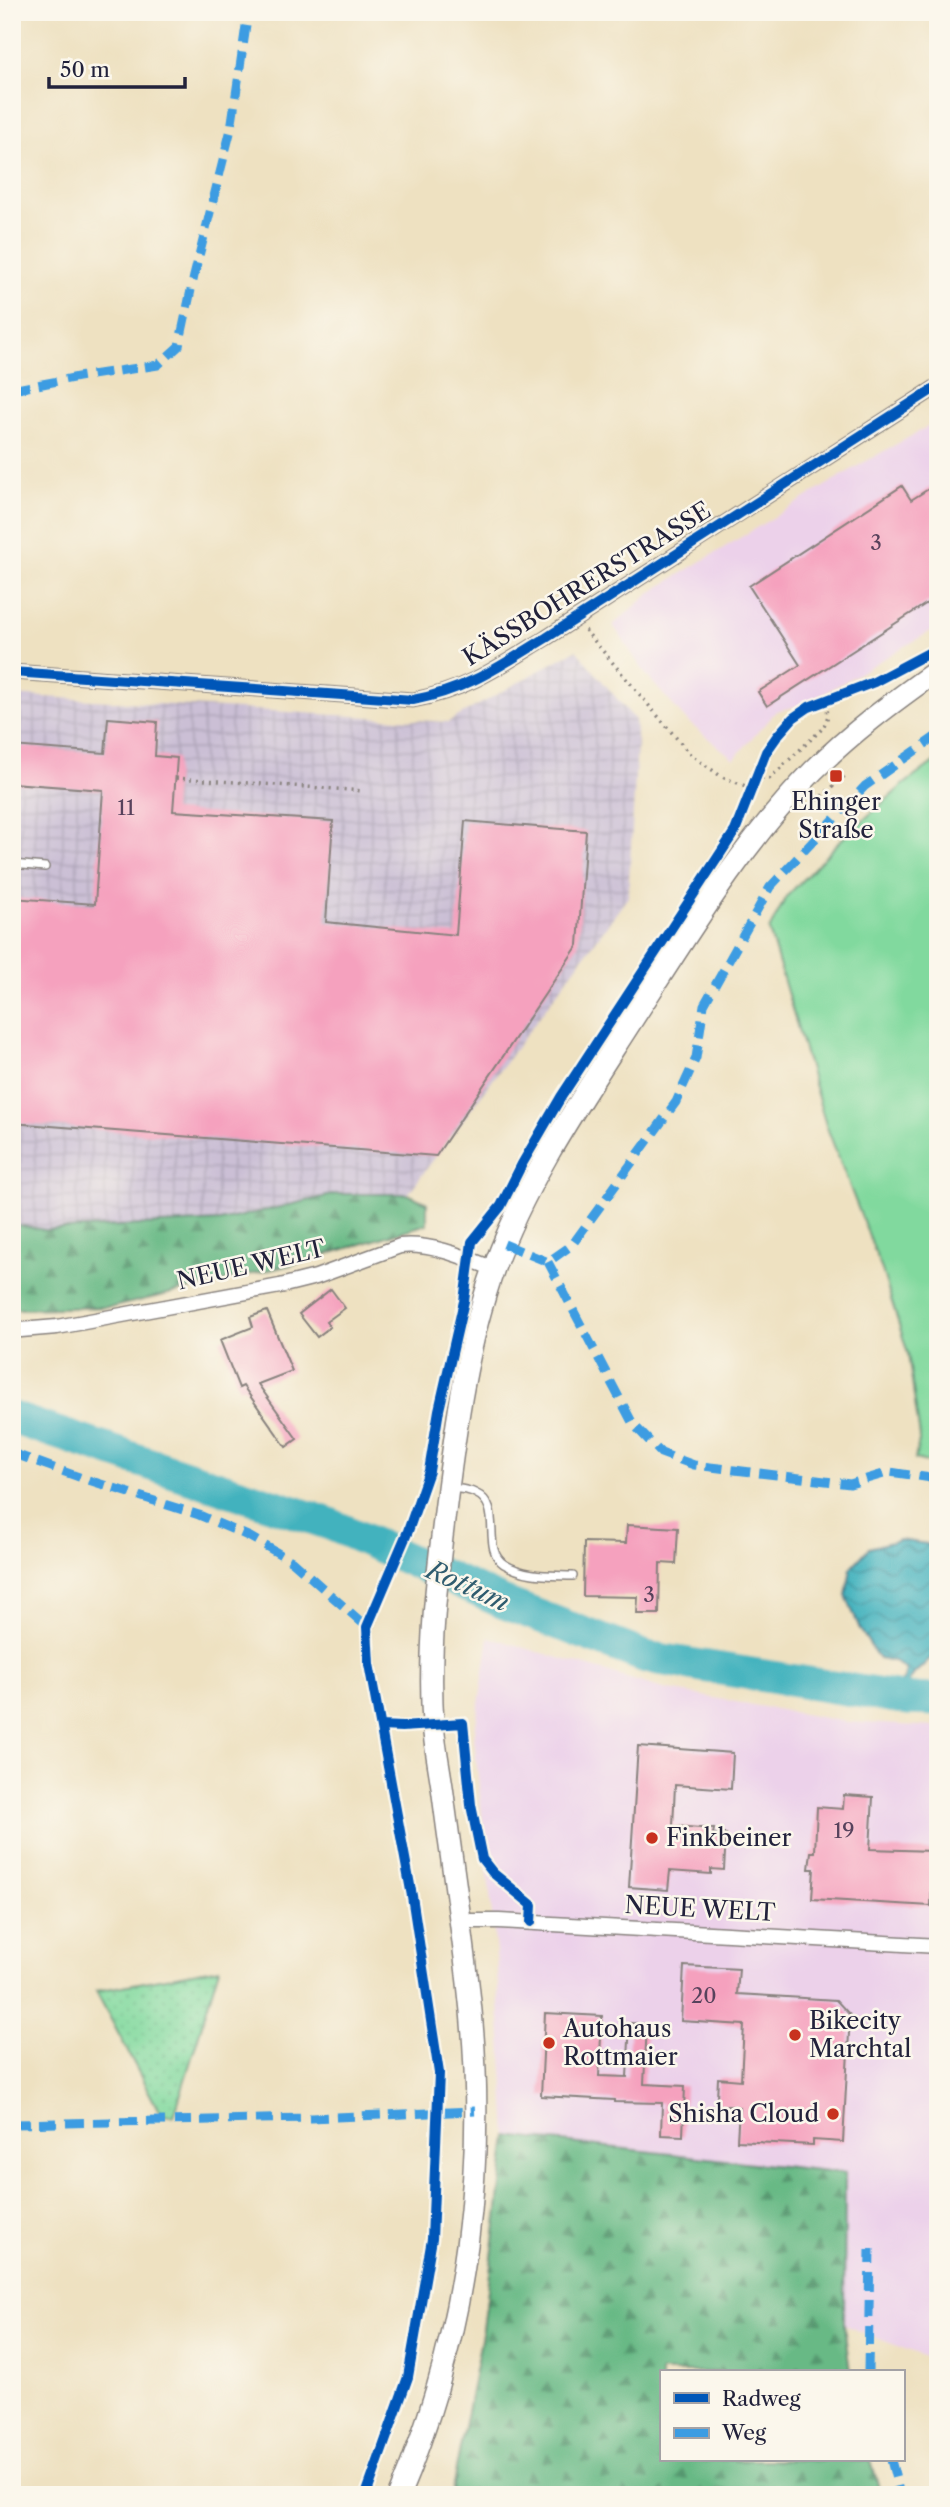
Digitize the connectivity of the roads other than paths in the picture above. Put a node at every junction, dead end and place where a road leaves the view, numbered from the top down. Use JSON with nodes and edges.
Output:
{"nodes":[{"id":1,"x":938,"y":386,"type":"edge"},
{"id":2,"x":938,"y":670,"type":"edge"},
{"id":3,"x":12,"y":672,"type":"edge"},
{"id":4,"x":12,"y":864,"type":"edge"},
{"id":5,"x":45,"y":867,"type":"dead end"},
{"id":6,"x":494,"y":1269,"type":"junction"},
{"id":7,"x":12,"y":1328,"type":"edge"},
{"id":8,"x":448,"y":1488,"type":"junction"},
{"id":9,"x":573,"y":1576,"type":"dead end"},
{"id":10,"x":459,"y":1921,"type":"junction"},
{"id":11,"x":938,"y":1946,"type":"edge"},
{"id":12,"x":399,"y":2495,"type":"edge"}],
"edges":[{"from":1,"to":3,"type":"street","name":"KÄSSBOHRERSTRASSE"},
{"from":2,"to":6,"type":"main road"},
{"from":4,"to":5,"type":"lane"},
{"from":6,"to":7,"type":"street","name":"NEUE WELT"},
{"from":6,"to":8,"type":"main road"},
{"from":8,"to":9,"type":"lane"},
{"from":8,"to":10,"type":"main road"},
{"from":10,"to":11,"type":"street","name":"NEUE WELT"},
{"from":10,"to":12,"type":"main road"}]}
